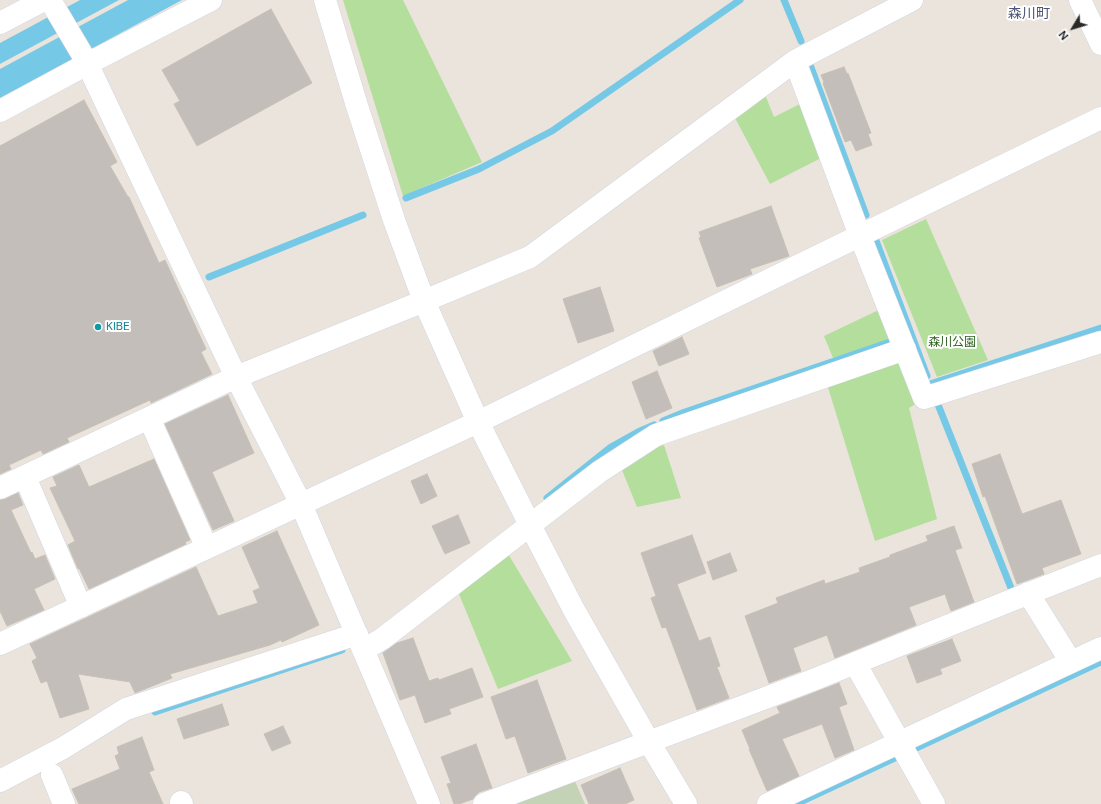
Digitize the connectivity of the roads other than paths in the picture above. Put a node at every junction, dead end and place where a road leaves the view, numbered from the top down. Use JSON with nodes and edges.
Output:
{"nodes":[{"id":1,"x":211,"y":0,"type":"edge"},
{"id":2,"x":325,"y":0,"type":"edge"},
{"id":3,"x":912,"y":0,"type":"edge"},
{"id":4,"x":1080,"y":0,"type":"edge"},
{"id":5,"x":49,"y":2,"type":"edge"},
{"id":6,"x":0,"y":23,"type":"edge"},
{"id":7,"x":1101,"y":44,"type":"edge"},
{"id":8,"x":86,"y":61,"type":"junction"},
{"id":9,"x":795,"y":61,"type":"junction"},
{"id":10,"x":0,"y":111,"type":"edge"},
{"id":11,"x":1101,"y":118,"type":"edge"},
{"id":12,"x":860,"y":236,"type":"junction"},
{"id":13,"x":424,"y":301,"type":"junction"},
{"id":14,"x":1101,"y":342,"type":"edge"},
{"id":15,"x":905,"y":349,"type":"junction"},
{"id":16,"x":236,"y":377,"type":"junction"},
{"id":17,"x":149,"y":418,"type":"junction"},
{"id":18,"x":478,"y":422,"type":"junction"},
{"id":19,"x":25,"y":477,"type":"junction"},
{"id":20,"x":0,"y":488,"type":"edge"},
{"id":21,"x":301,"y":504,"type":"junction"},
{"id":22,"x":530,"y":525,"type":"junction"},
{"id":23,"x":207,"y":548,"type":"junction"},
{"id":24,"x":1101,"y":565,"type":"edge"},
{"id":25,"x":1028,"y":593,"type":"junction"},
{"id":26,"x":81,"y":607,"type":"junction"},
{"id":27,"x":360,"y":642,"type":"junction"},
{"id":28,"x":0,"y":644,"type":"edge"},
{"id":29,"x":1101,"y":648,"type":"edge"},
{"id":30,"x":1071,"y":662,"type":"junction"},
{"id":31,"x":855,"y":663,"type":"junction"},
{"id":32,"x":649,"y":742,"type":"junction"},
{"id":33,"x":899,"y":742,"type":"junction"},
{"id":34,"x":52,"y":775,"type":"dead end"},
{"id":35,"x":0,"y":781,"type":"edge"},
{"id":36,"x":64,"y":804,"type":"edge"},
{"id":37,"x":429,"y":804,"type":"edge"},
{"id":38,"x":484,"y":804,"type":"edge"},
{"id":39,"x":686,"y":804,"type":"edge"},
{"id":40,"x":768,"y":804,"type":"edge"},
{"id":41,"x":934,"y":804,"type":"edge"}],
"edges":[{"from":1,"to":8,"type":"street"},
{"from":2,"to":13,"type":"street"},
{"from":3,"to":9,"type":"street"},
{"from":4,"to":7,"type":"street"},
{"from":5,"to":6,"type":"street"},
{"from":5,"to":8,"type":"street"},
{"from":8,"to":10,"type":"street"},
{"from":8,"to":16,"type":"street"},
{"from":9,"to":12,"type":"street"},
{"from":9,"to":13,"type":"street"},
{"from":11,"to":12,"type":"street"},
{"from":12,"to":15,"type":"street"},
{"from":12,"to":18,"type":"street"},
{"from":13,"to":16,"type":"street"},
{"from":13,"to":18,"type":"street"},
{"from":14,"to":15,"type":"street"},
{"from":15,"to":22,"type":"street"},
{"from":16,"to":17,"type":"street"},
{"from":16,"to":21,"type":"street"},
{"from":17,"to":19,"type":"street"},
{"from":17,"to":23,"type":"street"},
{"from":18,"to":21,"type":"street"},
{"from":18,"to":22,"type":"street"},
{"from":19,"to":20,"type":"street"},
{"from":19,"to":26,"type":"street"},
{"from":21,"to":23,"type":"street"},
{"from":21,"to":27,"type":"street"},
{"from":22,"to":27,"type":"street"},
{"from":22,"to":32,"type":"street"},
{"from":23,"to":26,"type":"street"},
{"from":24,"to":25,"type":"street"},
{"from":25,"to":30,"type":"street"},
{"from":25,"to":31,"type":"street"},
{"from":26,"to":28,"type":"street"},
{"from":27,"to":35,"type":"street"},
{"from":27,"to":37,"type":"street"},
{"from":29,"to":30,"type":"street"},
{"from":30,"to":33,"type":"street"},
{"from":31,"to":32,"type":"street"},
{"from":31,"to":33,"type":"street"},
{"from":32,"to":38,"type":"street"},
{"from":32,"to":39,"type":"street"},
{"from":33,"to":40,"type":"street"},
{"from":33,"to":41,"type":"street"},
{"from":34,"to":36,"type":"street"}]}
